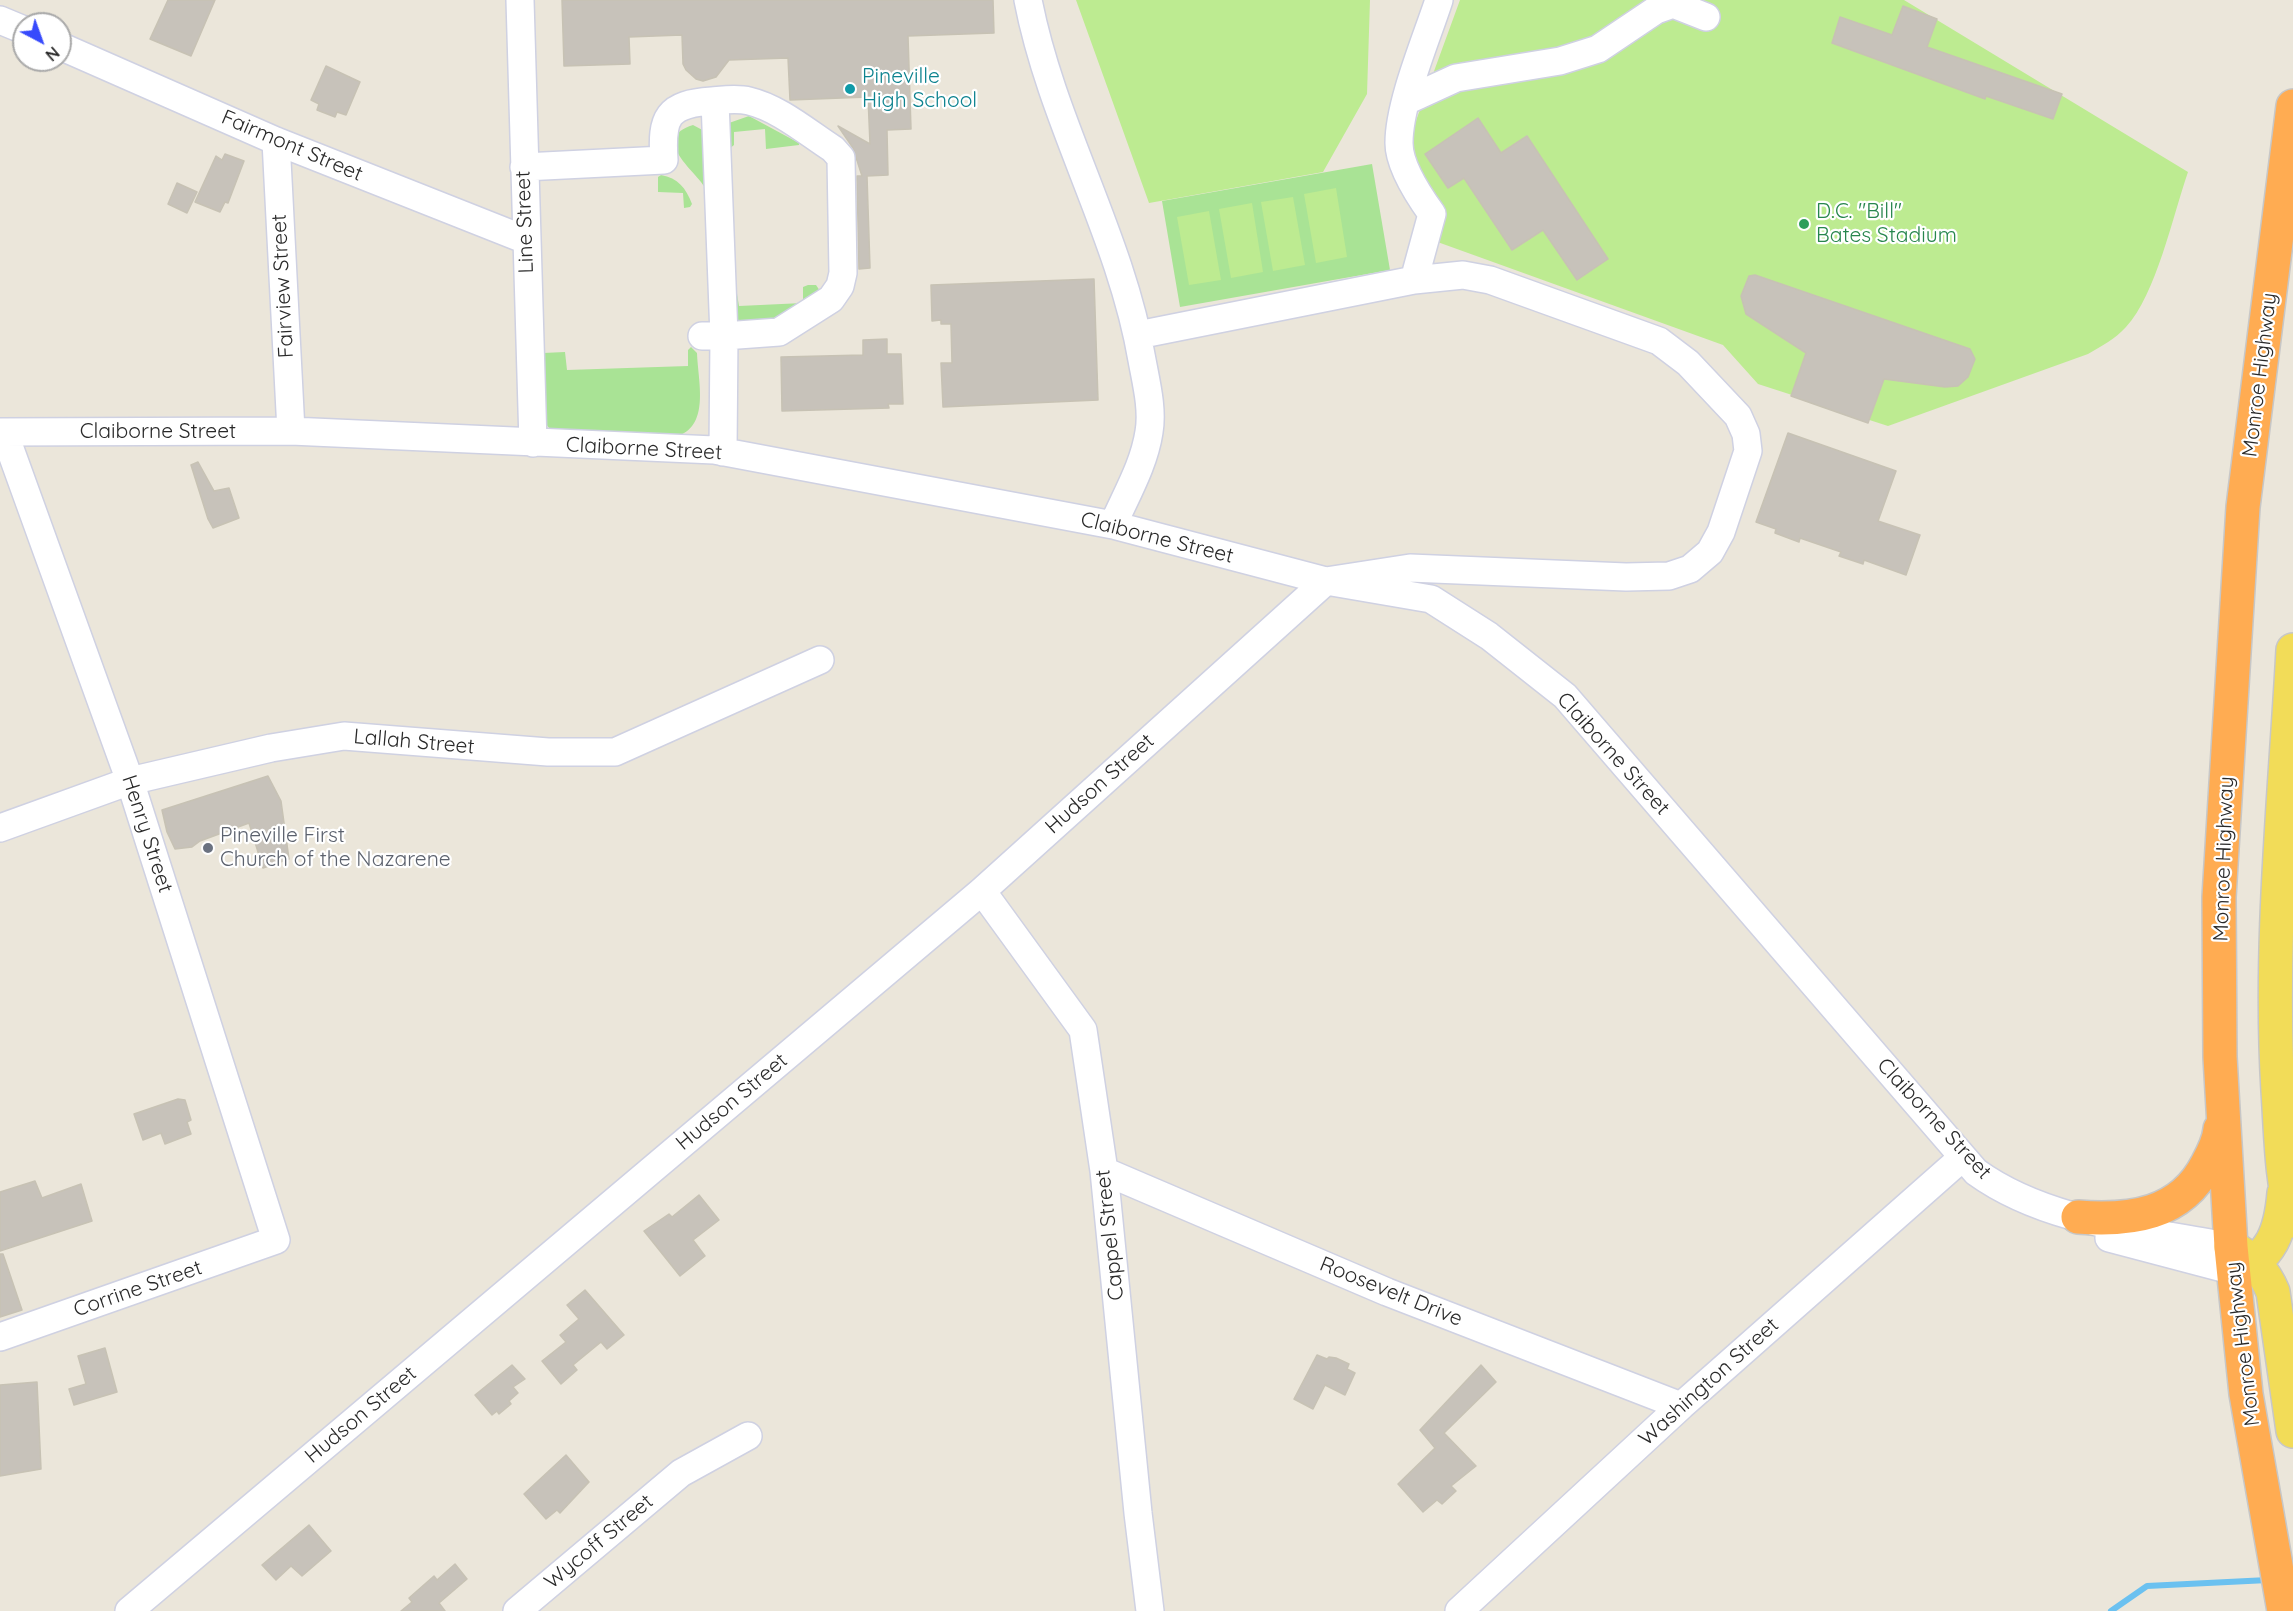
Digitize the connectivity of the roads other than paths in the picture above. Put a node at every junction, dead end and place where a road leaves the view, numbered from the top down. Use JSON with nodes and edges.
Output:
{"nodes":[{"id":1,"x":520,"y":0,"type":"edge"},
{"id":2,"x":1028,"y":0,"type":"edge"},
{"id":3,"x":1438,"y":0,"type":"edge"},
{"id":4,"x":1706,"y":17,"type":"dead end"},
{"id":5,"x":72,"y":50,"type":"edge"},
{"id":6,"x":1406,"y":101,"type":"junction"},
{"id":7,"x":2293,"y":106,"type":"edge"},
{"id":8,"x":716,"y":113,"type":"junction"},
{"id":9,"x":276,"y":141,"type":"junction"},
{"id":10,"x":524,"y":167,"type":"junction"},
{"id":11,"x":526,"y":240,"type":"junction"},
{"id":12,"x":1414,"y":280,"type":"junction"},
{"id":13,"x":778,"y":332,"type":"junction"},
{"id":14,"x":1138,"y":334,"type":"junction"},
{"id":15,"x":713,"y":336,"type":"junction"},
{"id":16,"x":724,"y":375,"type":"junction"},
{"id":17,"x":2,"y":432,"type":"edge"},
{"id":18,"x":291,"y":432,"type":"junction"},
{"id":19,"x":533,"y":443,"type":"junction"},
{"id":20,"x":723,"y":452,"type":"junction"},
{"id":21,"x":1113,"y":525,"type":"junction"},
{"id":22,"x":1326,"y":581,"type":"junction"},
{"id":23,"x":2293,"y":650,"type":"edge"},
{"id":24,"x":820,"y":660,"type":"dead end"},
{"id":25,"x":130,"y":781,"type":"junction"},
{"id":26,"x":0,"y":828,"type":"edge"},
{"id":27,"x":982,"y":891,"type":"junction"},
{"id":28,"x":2222,"y":1109,"type":"junction"},
{"id":29,"x":1963,"y":1157,"type":"junction"},
{"id":30,"x":1104,"y":1171,"type":"junction"},
{"id":31,"x":2284,"y":1190,"type":"junction"},
{"id":32,"x":2068,"y":1214,"type":"junction"},
{"id":33,"x":2293,"y":1221,"type":"edge"},
{"id":34,"x":276,"y":1240,"type":"joint"},
{"id":35,"x":2240,"y":1260,"type":"junction"},
{"id":36,"x":0,"y":1337,"type":"edge"},
{"id":37,"x":1681,"y":1407,"type":"junction"},
{"id":38,"x":2293,"y":1431,"type":"edge"},
{"id":39,"x":748,"y":1436,"type":"dead end"},
{"id":40,"x":129,"y":1611,"type":"edge"},
{"id":41,"x":517,"y":1611,"type":"edge"},
{"id":42,"x":1150,"y":1611,"type":"edge"},
{"id":43,"x":1459,"y":1611,"type":"edge"},
{"id":44,"x":2284,"y":1611,"type":"edge"}],
"edges":[{"from":1,"to":10,"type":"street","name":"Line Street"},
{"from":2,"to":14,"type":"street"},
{"from":3,"to":6,"type":"street"},
{"from":4,"to":6,"type":"street"},
{"from":5,"to":9,"type":"street","name":"Fairmont Street"},
{"from":6,"to":12,"type":"street"},
{"from":7,"to":28,"type":"highway","name":"Monroe Highway"},
{"from":8,"to":10,"type":"street"},
{"from":8,"to":13,"type":"street"},
{"from":8,"to":15,"type":"street"},
{"from":9,"to":11,"type":"street","name":"Fairmont Street"},
{"from":9,"to":18,"type":"street","name":"Fairview Street"},
{"from":10,"to":11,"type":"street","name":"Line Street"},
{"from":11,"to":19,"type":"street","name":"Line Street"},
{"from":12,"to":14,"type":"street"},
{"from":12,"to":22,"type":"street"},
{"from":13,"to":15,"type":"street"},
{"from":13,"to":16,"type":"street"},
{"from":14,"to":21,"type":"street"},
{"from":15,"to":16,"type":"street"},
{"from":16,"to":20,"type":"street"},
{"from":17,"to":18,"type":"street","name":"Claiborne Street"},
{"from":17,"to":25,"type":"street","name":"Henry Street"},
{"from":18,"to":19,"type":"street","name":"Claiborne Street"},
{"from":19,"to":20,"type":"street","name":"Claiborne Street"},
{"from":20,"to":21,"type":"street","name":"Claiborne Street"},
{"from":21,"to":22,"type":"street","name":"Claiborne Street"},
{"from":22,"to":27,"type":"street","name":"Hudson Street"},
{"from":22,"to":29,"type":"street","name":"Claiborne Street"},
{"from":23,"to":31,"type":"main road"},
{"from":24,"to":25,"type":"street","name":"Lallah Street"},
{"from":25,"to":26,"type":"street","name":"Lallah Street"},
{"from":25,"to":34,"type":"street","name":"Henry Street"},
{"from":27,"to":30,"type":"street","name":"Cappel Street"},
{"from":27,"to":40,"type":"street","name":"Hudson Street"},
{"from":28,"to":32,"type":"highway"},
{"from":28,"to":35,"type":"highway","name":"Monroe Highway"},
{"from":29,"to":32,"type":"street","name":"Claiborne Street"},
{"from":29,"to":37,"type":"street","name":"Washington Street"},
{"from":30,"to":37,"type":"street","name":"Roosevelt Drive"},
{"from":30,"to":42,"type":"street","name":"Cappel Street"},
{"from":31,"to":33,"type":"main road"},
{"from":31,"to":35,"type":"main road"},
{"from":32,"to":35,"type":"street","name":"Claiborne Street"},
{"from":34,"to":36,"type":"street","name":"Corrine Street"},
{"from":35,"to":38,"type":"main road"},
{"from":35,"to":44,"type":"highway","name":"Monroe Highway"},
{"from":37,"to":43,"type":"street","name":"Washington Street"},
{"from":39,"to":41,"type":"street","name":"Wycoff Street"}]}
